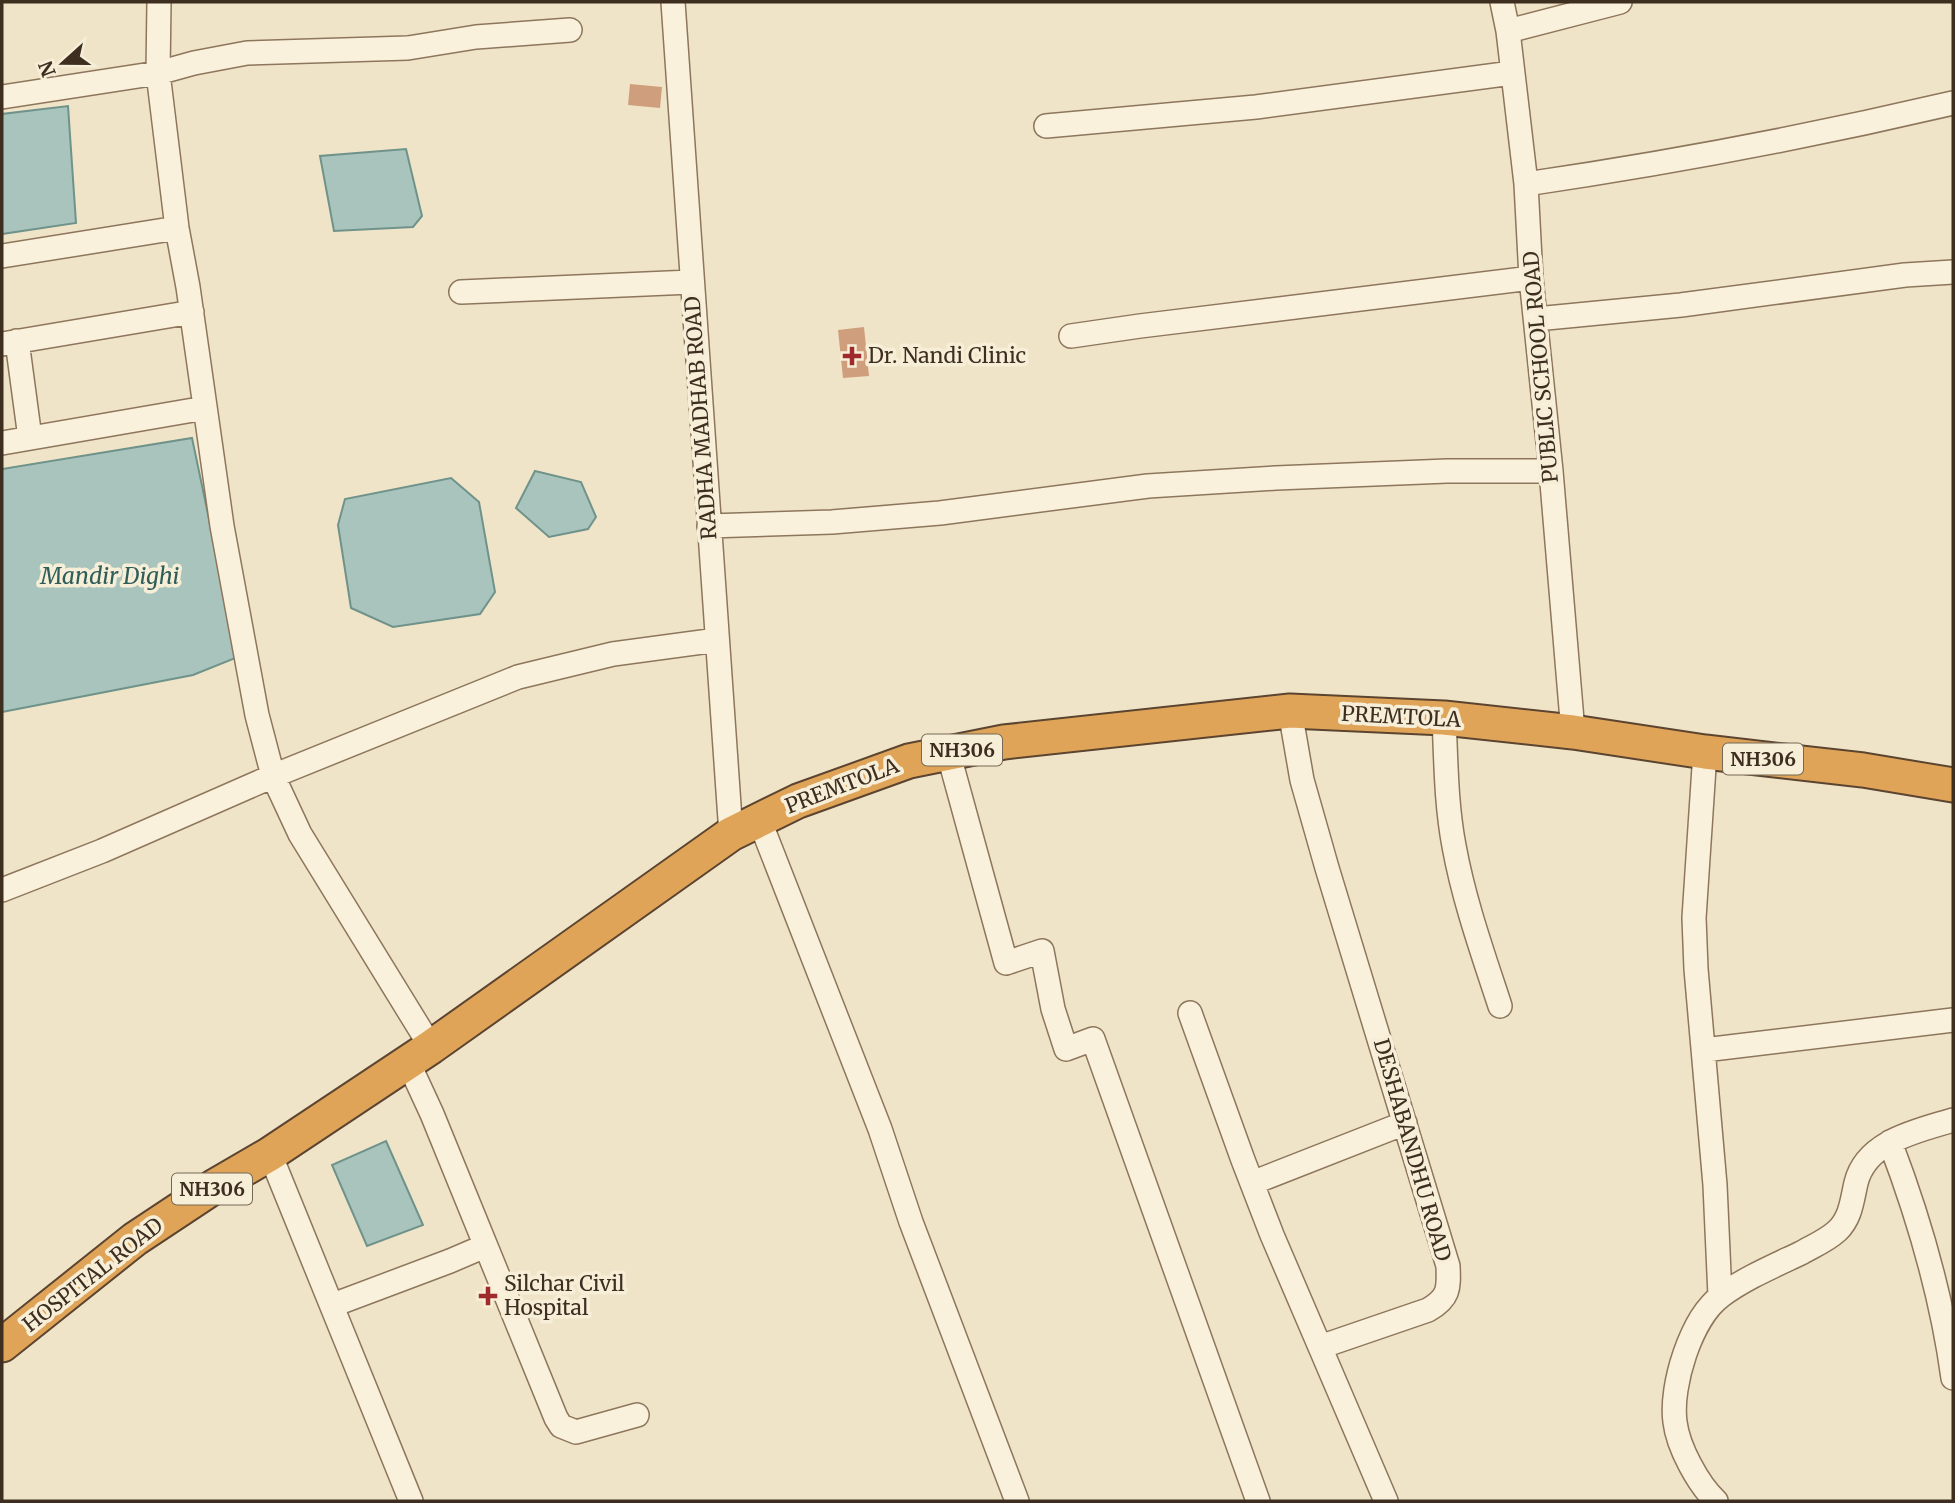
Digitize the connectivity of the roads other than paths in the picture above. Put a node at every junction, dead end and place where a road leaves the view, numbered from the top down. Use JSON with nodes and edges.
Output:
{"nodes":[{"id":1,"x":159,"y":2,"type":"edge"},
{"id":2,"x":673,"y":2,"type":"edge"},
{"id":3,"x":1502,"y":2,"type":"edge"},
{"id":4,"x":1620,"y":2,"type":"edge"},
{"id":5,"x":570,"y":30,"type":"dead end"},
{"id":6,"x":1508,"y":31,"type":"junction"},
{"id":7,"x":158,"y":73,"type":"junction"},
{"id":8,"x":1513,"y":73,"type":"junction"},
{"id":9,"x":2,"y":97,"type":"edge"},
{"id":10,"x":1953,"y":103,"type":"edge"},
{"id":11,"x":1046,"y":126,"type":"dead end"},
{"id":12,"x":1526,"y":184,"type":"junction"},
{"id":13,"x":177,"y":228,"type":"junction"},
{"id":14,"x":2,"y":256,"type":"edge"},
{"id":15,"x":1953,"y":272,"type":"edge"},
{"id":16,"x":1531,"y":278,"type":"junction"},
{"id":17,"x":691,"y":282,"type":"junction"},
{"id":18,"x":461,"y":292,"type":"dead end"},
{"id":19,"x":192,"y":312,"type":"junction"},
{"id":20,"x":1536,"y":319,"type":"junction"},
{"id":21,"x":1071,"y":336,"type":"dead end"},
{"id":22,"x":9,"y":343,"type":"edge"},
{"id":23,"x":205,"y":408,"type":"junction"},
{"id":24,"x":30,"y":438,"type":"junction"},
{"id":25,"x":2,"y":443,"type":"edge"},
{"id":26,"x":1551,"y":471,"type":"junction"},
{"id":27,"x":709,"y":526,"type":"junction"},
{"id":28,"x":717,"y":640,"type":"junction"},
{"id":29,"x":1290,"y":711,"type":"junction"},
{"id":30,"x":1444,"y":718,"type":"junction"},
{"id":31,"x":1573,"y":733,"type":"junction"},
{"id":32,"x":948,"y":752,"type":"junction"},
{"id":33,"x":1705,"y":752,"type":"junction"},
{"id":34,"x":273,"y":776,"type":"junction"},
{"id":35,"x":1953,"y":785,"type":"edge"},
{"id":36,"x":745,"y":826,"type":"junction"},
{"id":37,"x":2,"y":891,"type":"edge"},
{"id":38,"x":1500,"y":1006,"type":"dead end"},
{"id":39,"x":1190,"y":1013,"type":"dead end"},
{"id":40,"x":1953,"y":1020,"type":"edge"},
{"id":41,"x":1704,"y":1050,"type":"junction"},
{"id":42,"x":420,"y":1054,"type":"junction"},
{"id":43,"x":1953,"y":1119,"type":"edge"},
{"id":44,"x":1405,"y":1123,"type":"junction"},
{"id":45,"x":1892,"y":1148,"type":"junction"},
{"id":46,"x":270,"y":1154,"type":"junction"},
{"id":47,"x":1252,"y":1183,"type":"junction"},
{"id":48,"x":485,"y":1246,"type":"junction"},
{"id":49,"x":1720,"y":1296,"type":"junction"},
{"id":50,"x":333,"y":1305,"type":"junction"},
{"id":51,"x":1949,"y":1326,"type":"edge"},
{"id":52,"x":2,"y":1345,"type":"edge"},
{"id":53,"x":1320,"y":1347,"type":"junction"},
{"id":54,"x":1953,"y":1378,"type":"edge"},
{"id":55,"x":637,"y":1415,"type":"dead end"},
{"id":56,"x":411,"y":1501,"type":"edge"},
{"id":57,"x":1017,"y":1501,"type":"edge"},
{"id":58,"x":1258,"y":1501,"type":"edge"},
{"id":59,"x":1386,"y":1501,"type":"edge"},
{"id":60,"x":1716,"y":1501,"type":"edge"}],
"edges":[{"from":1,"to":7,"type":"street"},
{"from":2,"to":17,"type":"street","name":"RADHA MADHAB ROAD"},
{"from":3,"to":6,"type":"street","name":"PUBLIC SCHOOL ROAD"},
{"from":4,"to":6,"type":"street"},
{"from":5,"to":7,"type":"street"},
{"from":6,"to":8,"type":"street","name":"PUBLIC SCHOOL ROAD"},
{"from":7,"to":9,"type":"street"},
{"from":7,"to":13,"type":"street"},
{"from":8,"to":11,"type":"street"},
{"from":8,"to":12,"type":"street","name":"PUBLIC SCHOOL ROAD"},
{"from":10,"to":12,"type":"street"},
{"from":12,"to":16,"type":"street","name":"PUBLIC SCHOOL ROAD"},
{"from":13,"to":14,"type":"street"},
{"from":13,"to":19,"type":"street"},
{"from":15,"to":20,"type":"street"},
{"from":16,"to":20,"type":"street","name":"PUBLIC SCHOOL ROAD"},
{"from":16,"to":21,"type":"street"},
{"from":17,"to":18,"type":"street"},
{"from":17,"to":27,"type":"street","name":"RADHA MADHAB ROAD"},
{"from":19,"to":22,"type":"street"},
{"from":19,"to":23,"type":"street"},
{"from":20,"to":26,"type":"street","name":"PUBLIC SCHOOL ROAD"},
{"from":22,"to":24,"type":"street"},
{"from":23,"to":24,"type":"street"},
{"from":23,"to":34,"type":"street"},
{"from":24,"to":25,"type":"street"},
{"from":26,"to":27,"type":"street"},
{"from":26,"to":31,"type":"street","name":"PUBLIC SCHOOL ROAD"},
{"from":27,"to":28,"type":"street","name":"RADHA MADHAB ROAD"},
{"from":28,"to":34,"type":"street"},
{"from":28,"to":36,"type":"street","name":"RADHA MADHAB ROAD"},
{"from":29,"to":30,"type":"highway","name":"PREMTOLA","number":"NH306"},
{"from":29,"to":32,"type":"highway","name":"PREMTOLA","number":"NH306"},
{"from":29,"to":44,"type":"street","name":"DESHABANDHU ROAD"},
{"from":30,"to":31,"type":"highway","name":"PREMTOLA","number":"NH306"},
{"from":30,"to":38,"type":"street"},
{"from":31,"to":33,"type":"highway","number":"NH306"},
{"from":32,"to":36,"type":"highway","name":"PREMTOLA","number":"NH306"},
{"from":32,"to":58,"type":"street"},
{"from":33,"to":35,"type":"highway","number":"NH306"},
{"from":33,"to":41,"type":"street"},
{"from":34,"to":37,"type":"street"},
{"from":34,"to":42,"type":"street"},
{"from":36,"to":42,"type":"highway","name":"PREMTOLA","number":"NH306"},
{"from":36,"to":57,"type":"street","name":"RADHA MADHAB ROAD"},
{"from":39,"to":47,"type":"street"},
{"from":40,"to":41,"type":"street"},
{"from":41,"to":49,"type":"street"},
{"from":42,"to":46,"type":"highway","name":"HOSPITAL ROAD","number":"NH306"},
{"from":42,"to":48,"type":"street"},
{"from":43,"to":45,"type":"street"},
{"from":44,"to":47,"type":"street"},
{"from":44,"to":53,"type":"street","name":"DESHABANDHU ROAD"},
{"from":45,"to":49,"type":"street"},
{"from":45,"to":51,"type":"street"},
{"from":46,"to":50,"type":"street"},
{"from":46,"to":52,"type":"highway","name":"HOSPITAL ROAD","number":"NH306"},
{"from":47,"to":53,"type":"street"},
{"from":48,"to":50,"type":"street"},
{"from":48,"to":55,"type":"street"},
{"from":49,"to":60,"type":"street"},
{"from":50,"to":56,"type":"street"},
{"from":51,"to":54,"type":"street"},
{"from":53,"to":59,"type":"street"}]}
